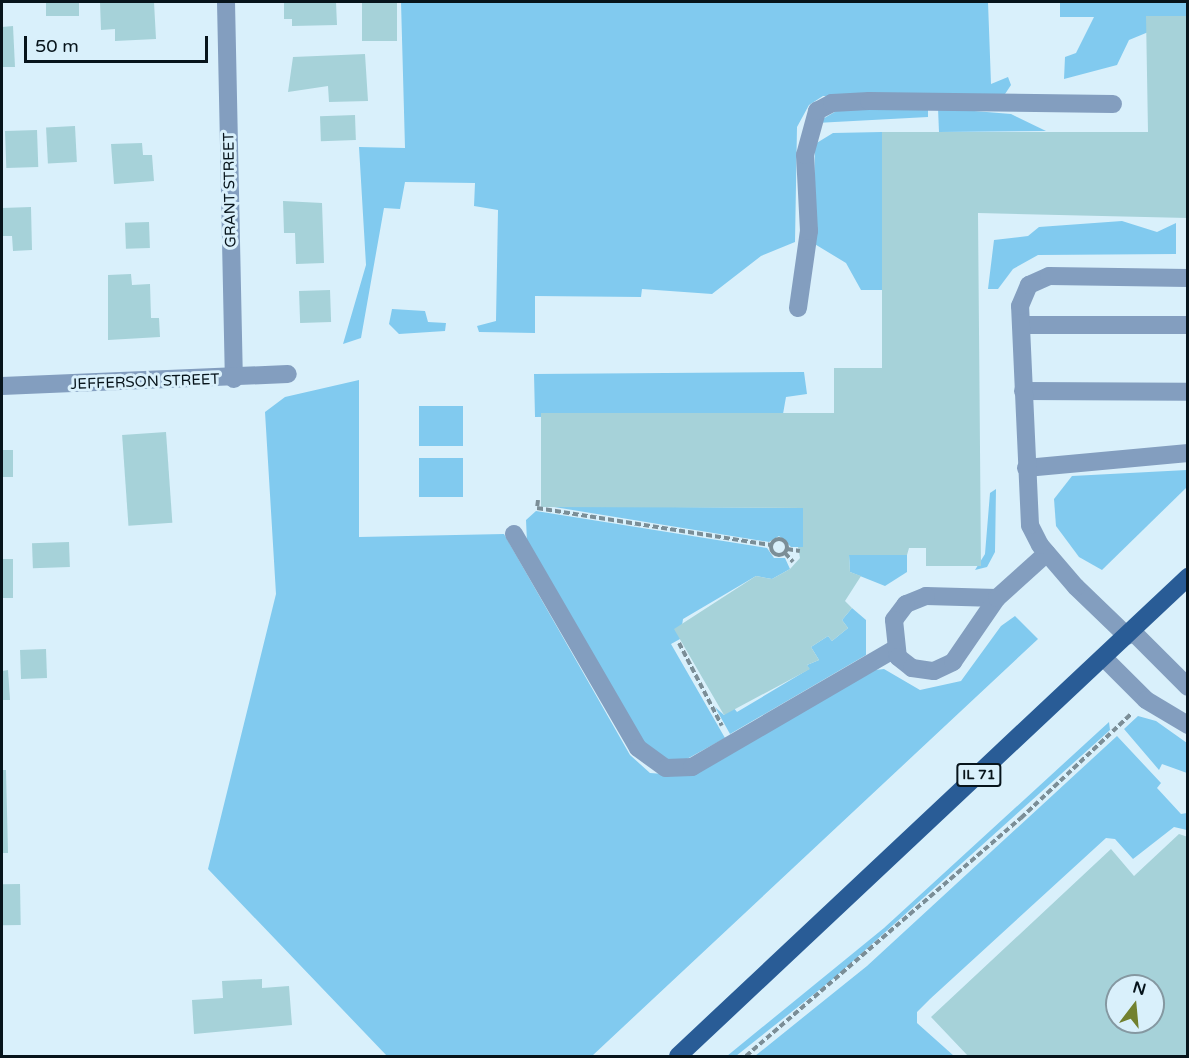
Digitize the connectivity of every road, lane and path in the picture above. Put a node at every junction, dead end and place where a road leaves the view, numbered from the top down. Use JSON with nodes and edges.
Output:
{"nodes":[{"id":1,"x":226,"y":2,"type":"edge"},
{"id":2,"x":1113,"y":104,"type":"dead end"},
{"id":3,"x":1188,"y":278,"type":"edge"},
{"id":4,"x":798,"y":308,"type":"dead end"},
{"id":5,"x":1021,"y":325,"type":"junction"},
{"id":6,"x":1188,"y":325,"type":"edge"},
{"id":7,"x":288,"y":375,"type":"dead end"},
{"id":8,"x":234,"y":379,"type":"junction"},
{"id":9,"x":2,"y":386,"type":"edge"},
{"id":10,"x":1023,"y":391,"type":"junction"},
{"id":11,"x":1188,"y":392,"type":"edge"},
{"id":12,"x":1188,"y":453,"type":"edge"},
{"id":13,"x":1026,"y":468,"type":"junction"},
{"id":14,"x":538,"y":500,"type":"dead end"},
{"id":15,"x":514,"y":534,"type":"dead end"},
{"id":16,"x":771,"y":545,"type":"junction"},
{"id":17,"x":786,"y":551,"type":"junction"},
{"id":18,"x":800,"y":551,"type":"dead end"},
{"id":19,"x":1047,"y":554,"type":"junction"},
{"id":20,"x":793,"y":562,"type":"dead end"},
{"id":21,"x":1188,"y":578,"type":"edge"},
{"id":22,"x":998,"y":598,"type":"junction"},
{"id":23,"x":1130,"y":633,"type":"junction"},
{"id":24,"x":679,"y":643,"type":"dead end"},
{"id":25,"x":895,"y":649,"type":"junction"},
{"id":26,"x":1104,"y":658,"type":"junction"},
{"id":27,"x":1188,"y":687,"type":"edge"},
{"id":28,"x":1127,"y":718,"type":"dead end"},
{"id":29,"x":1188,"y":725,"type":"edge"},
{"id":30,"x":733,"y":744,"type":"junction"},
{"id":31,"x":678,"y":1056,"type":"edge"},
{"id":32,"x":746,"y":1056,"type":"edge"}],
"edges":[{"from":1,"to":8,"type":"street","name":"GRANT STREET"},
{"from":2,"to":4,"type":"street"},
{"from":3,"to":5,"type":"street"},
{"from":5,"to":6,"type":"street"},
{"from":5,"to":10,"type":"street"},
{"from":7,"to":8,"type":"street","name":"JEFFERSON STREET"},
{"from":8,"to":9,"type":"street","name":"JEFFERSON STREET"},
{"from":10,"to":11,"type":"street"},
{"from":10,"to":13,"type":"street"},
{"from":12,"to":13,"type":"street"},
{"from":13,"to":19,"type":"street"},
{"from":14,"to":16,"type":"path"},
{"from":15,"to":30,"type":"street"},
{"from":16,"to":17,"type":"path"},
{"from":16,"to":17,"type":"path"},
{"from":17,"to":18,"type":"path"},
{"from":17,"to":20,"type":"path"},
{"from":19,"to":22,"type":"street"},
{"from":19,"to":23,"type":"street"},
{"from":21,"to":23,"type":"main road","number":"IL 71"},
{"from":22,"to":25,"type":"street"},
{"from":22,"to":25,"type":"street"},
{"from":23,"to":26,"type":"main road","number":"IL 71"},
{"from":23,"to":27,"type":"street"},
{"from":24,"to":30,"type":"path"},
{"from":25,"to":30,"type":"street"},
{"from":26,"to":29,"type":"street"},
{"from":26,"to":31,"type":"main road","number":"IL 71"},
{"from":28,"to":32,"type":"path"}]}
